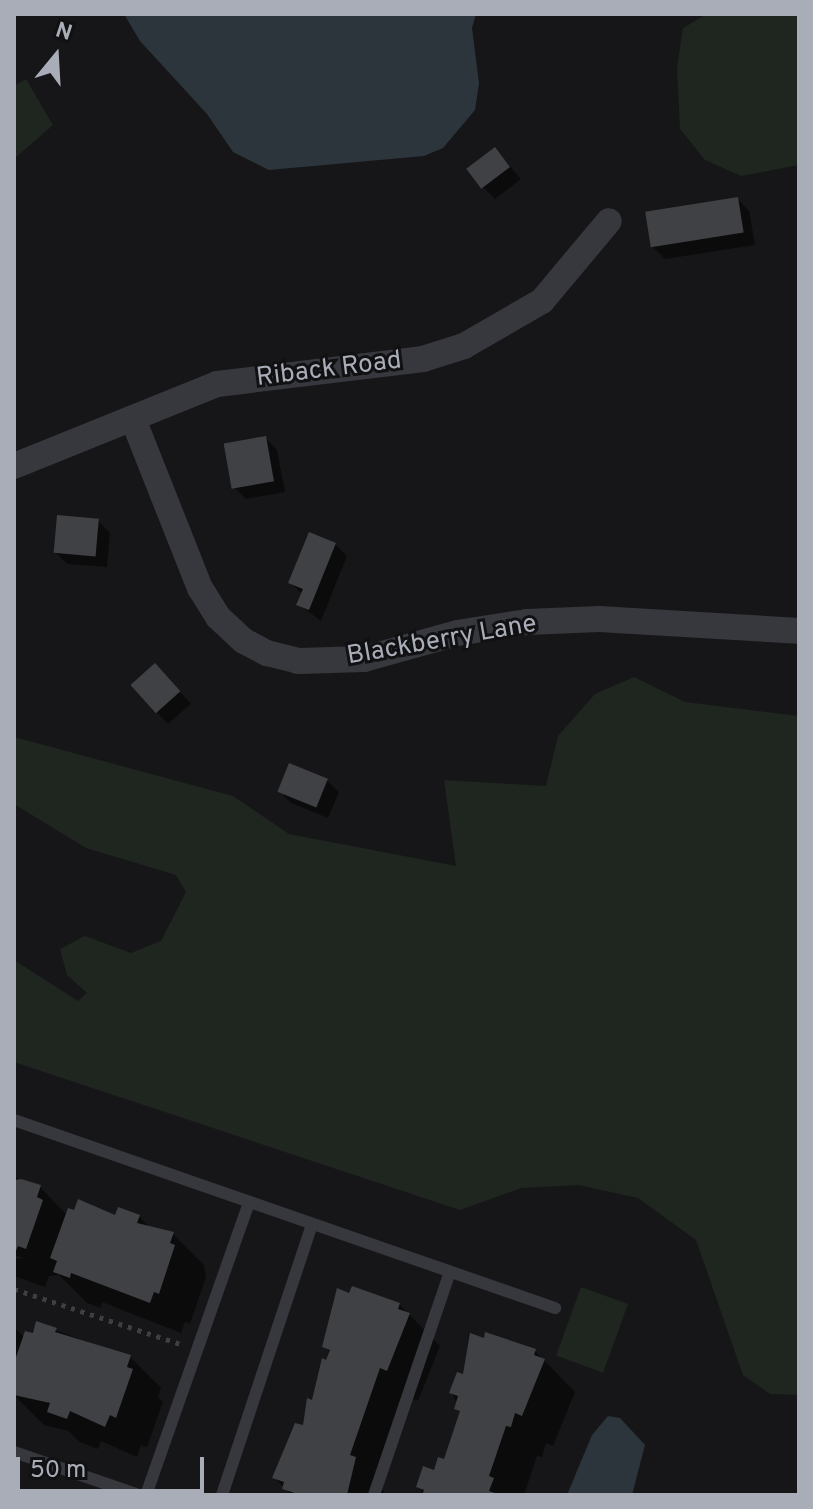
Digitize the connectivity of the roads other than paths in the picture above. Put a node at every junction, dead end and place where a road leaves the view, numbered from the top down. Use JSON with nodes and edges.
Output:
{"nodes":[{"id":1,"x":609,"y":221,"type":"dead end"},
{"id":2,"x":133,"y":419,"type":"junction"},
{"id":3,"x":14,"y":466,"type":"edge"},
{"id":4,"x":799,"y":631,"type":"edge"},
{"id":5,"x":14,"y":1120,"type":"edge"},
{"id":6,"x":249,"y":1202,"type":"junction"},
{"id":7,"x":312,"y":1225,"type":"junction"},
{"id":8,"x":450,"y":1272,"type":"junction"},
{"id":9,"x":555,"y":1308,"type":"dead end"},
{"id":10,"x":14,"y":1452,"type":"edge"},
{"id":11,"x":139,"y":1495,"type":"edge"},
{"id":12,"x":146,"y":1495,"type":"edge"},
{"id":13,"x":222,"y":1495,"type":"edge"},
{"id":14,"x":374,"y":1495,"type":"edge"}],
"edges":[{"from":1,"to":2,"type":"street","name":"Riback Road"},
{"from":2,"to":3,"type":"street","name":"Riback Road"},
{"from":2,"to":4,"type":"street","name":"Blackberry Lane"},
{"from":5,"to":6,"type":"lane"},
{"from":6,"to":7,"type":"lane"},
{"from":6,"to":12,"type":"lane"},
{"from":7,"to":8,"type":"lane"},
{"from":7,"to":13,"type":"lane"},
{"from":8,"to":9,"type":"lane"},
{"from":8,"to":14,"type":"lane"},
{"from":10,"to":11,"type":"lane"}]}
